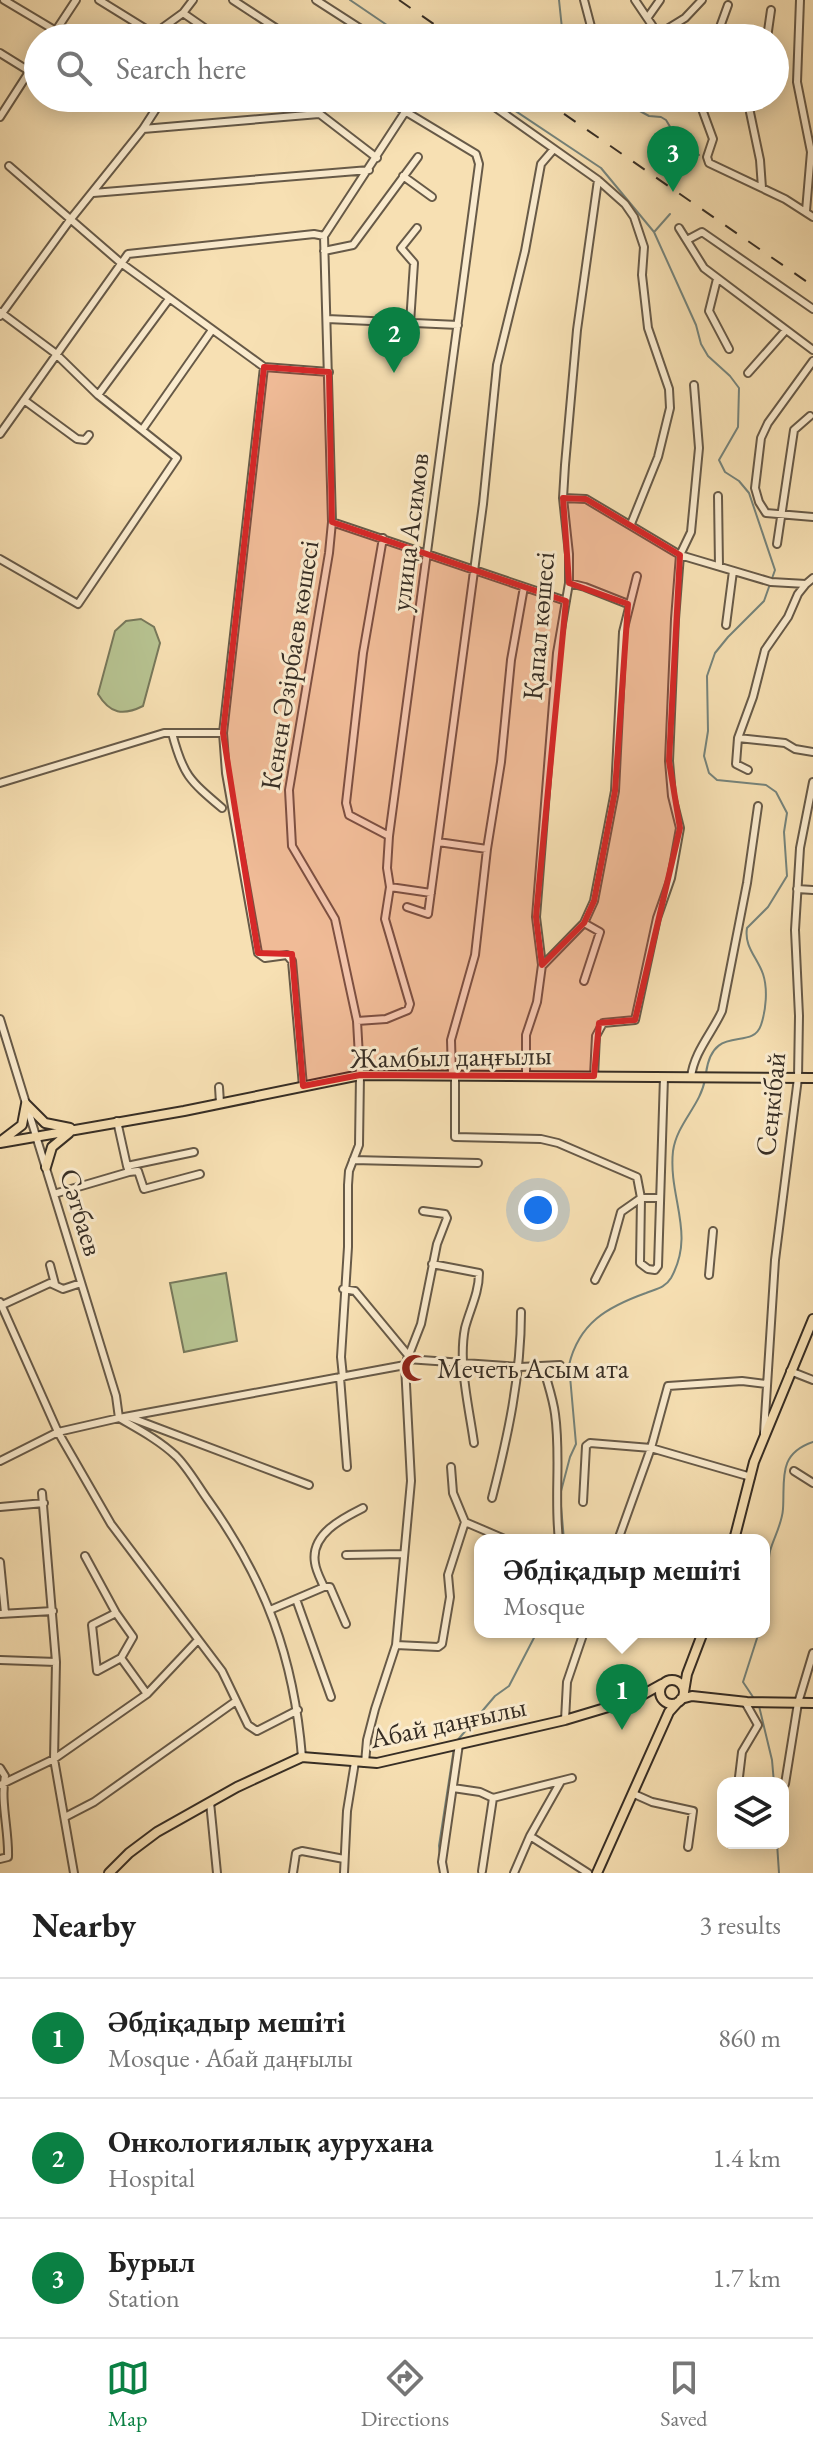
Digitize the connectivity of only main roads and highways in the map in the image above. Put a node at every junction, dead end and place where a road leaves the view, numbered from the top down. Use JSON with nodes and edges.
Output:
{"nodes":[{"id":1,"x":813,"y":1078,"type":"edge"},
{"id":2,"x":76,"y":1129,"type":"junction"},
{"id":3,"x":0,"y":1142,"type":"edge"},
{"id":4,"x":46,"y":1167,"type":"road end"},
{"id":5,"x":813,"y":1319,"type":"edge"},
{"id":6,"x":736,"y":1534,"type":"edge"},
{"id":7,"x":701,"y":1638,"type":"edge"},
{"id":8,"x":694,"y":1655,"type":"junction"},
{"id":9,"x":665,"y":1682,"type":"junction"},
{"id":10,"x":681,"y":1693,"type":"junction"},
{"id":11,"x":635,"y":1699,"type":"junction"},
{"id":12,"x":664,"y":1701,"type":"junction"},
{"id":13,"x":813,"y":1703,"type":"edge"},
{"id":14,"x":667,"y":1718,"type":"junction"},
{"id":15,"x":109,"y":1873,"type":"edge"},
{"id":16,"x":597,"y":1873,"type":"edge"}],
"edges":[{"from":1,"to":2,"type":"main road","name":"Жамбыл даңғылы"},
{"from":2,"to":3,"type":"main road","name":"Жамбыл даңғылы"},
{"from":2,"to":3,"type":"main road"},
{"from":2,"to":4,"type":"main road"},
{"from":5,"to":6,"type":"main road"},
{"from":7,"to":8,"type":"main road"},
{"from":8,"to":9,"type":"main road"},
{"from":8,"to":10,"type":"main road"},
{"from":9,"to":10,"type":"main road"},
{"from":9,"to":11,"type":"main road"},
{"from":9,"to":12,"type":"main road"},
{"from":10,"to":12,"type":"main road"},
{"from":10,"to":13,"type":"main road"},
{"from":10,"to":14,"type":"main road"},
{"from":11,"to":12,"type":"main road"},
{"from":11,"to":15,"type":"main road","name":"Абай даңғылы"},
{"from":12,"to":14,"type":"main road"},
{"from":14,"to":16,"type":"main road"}]}
